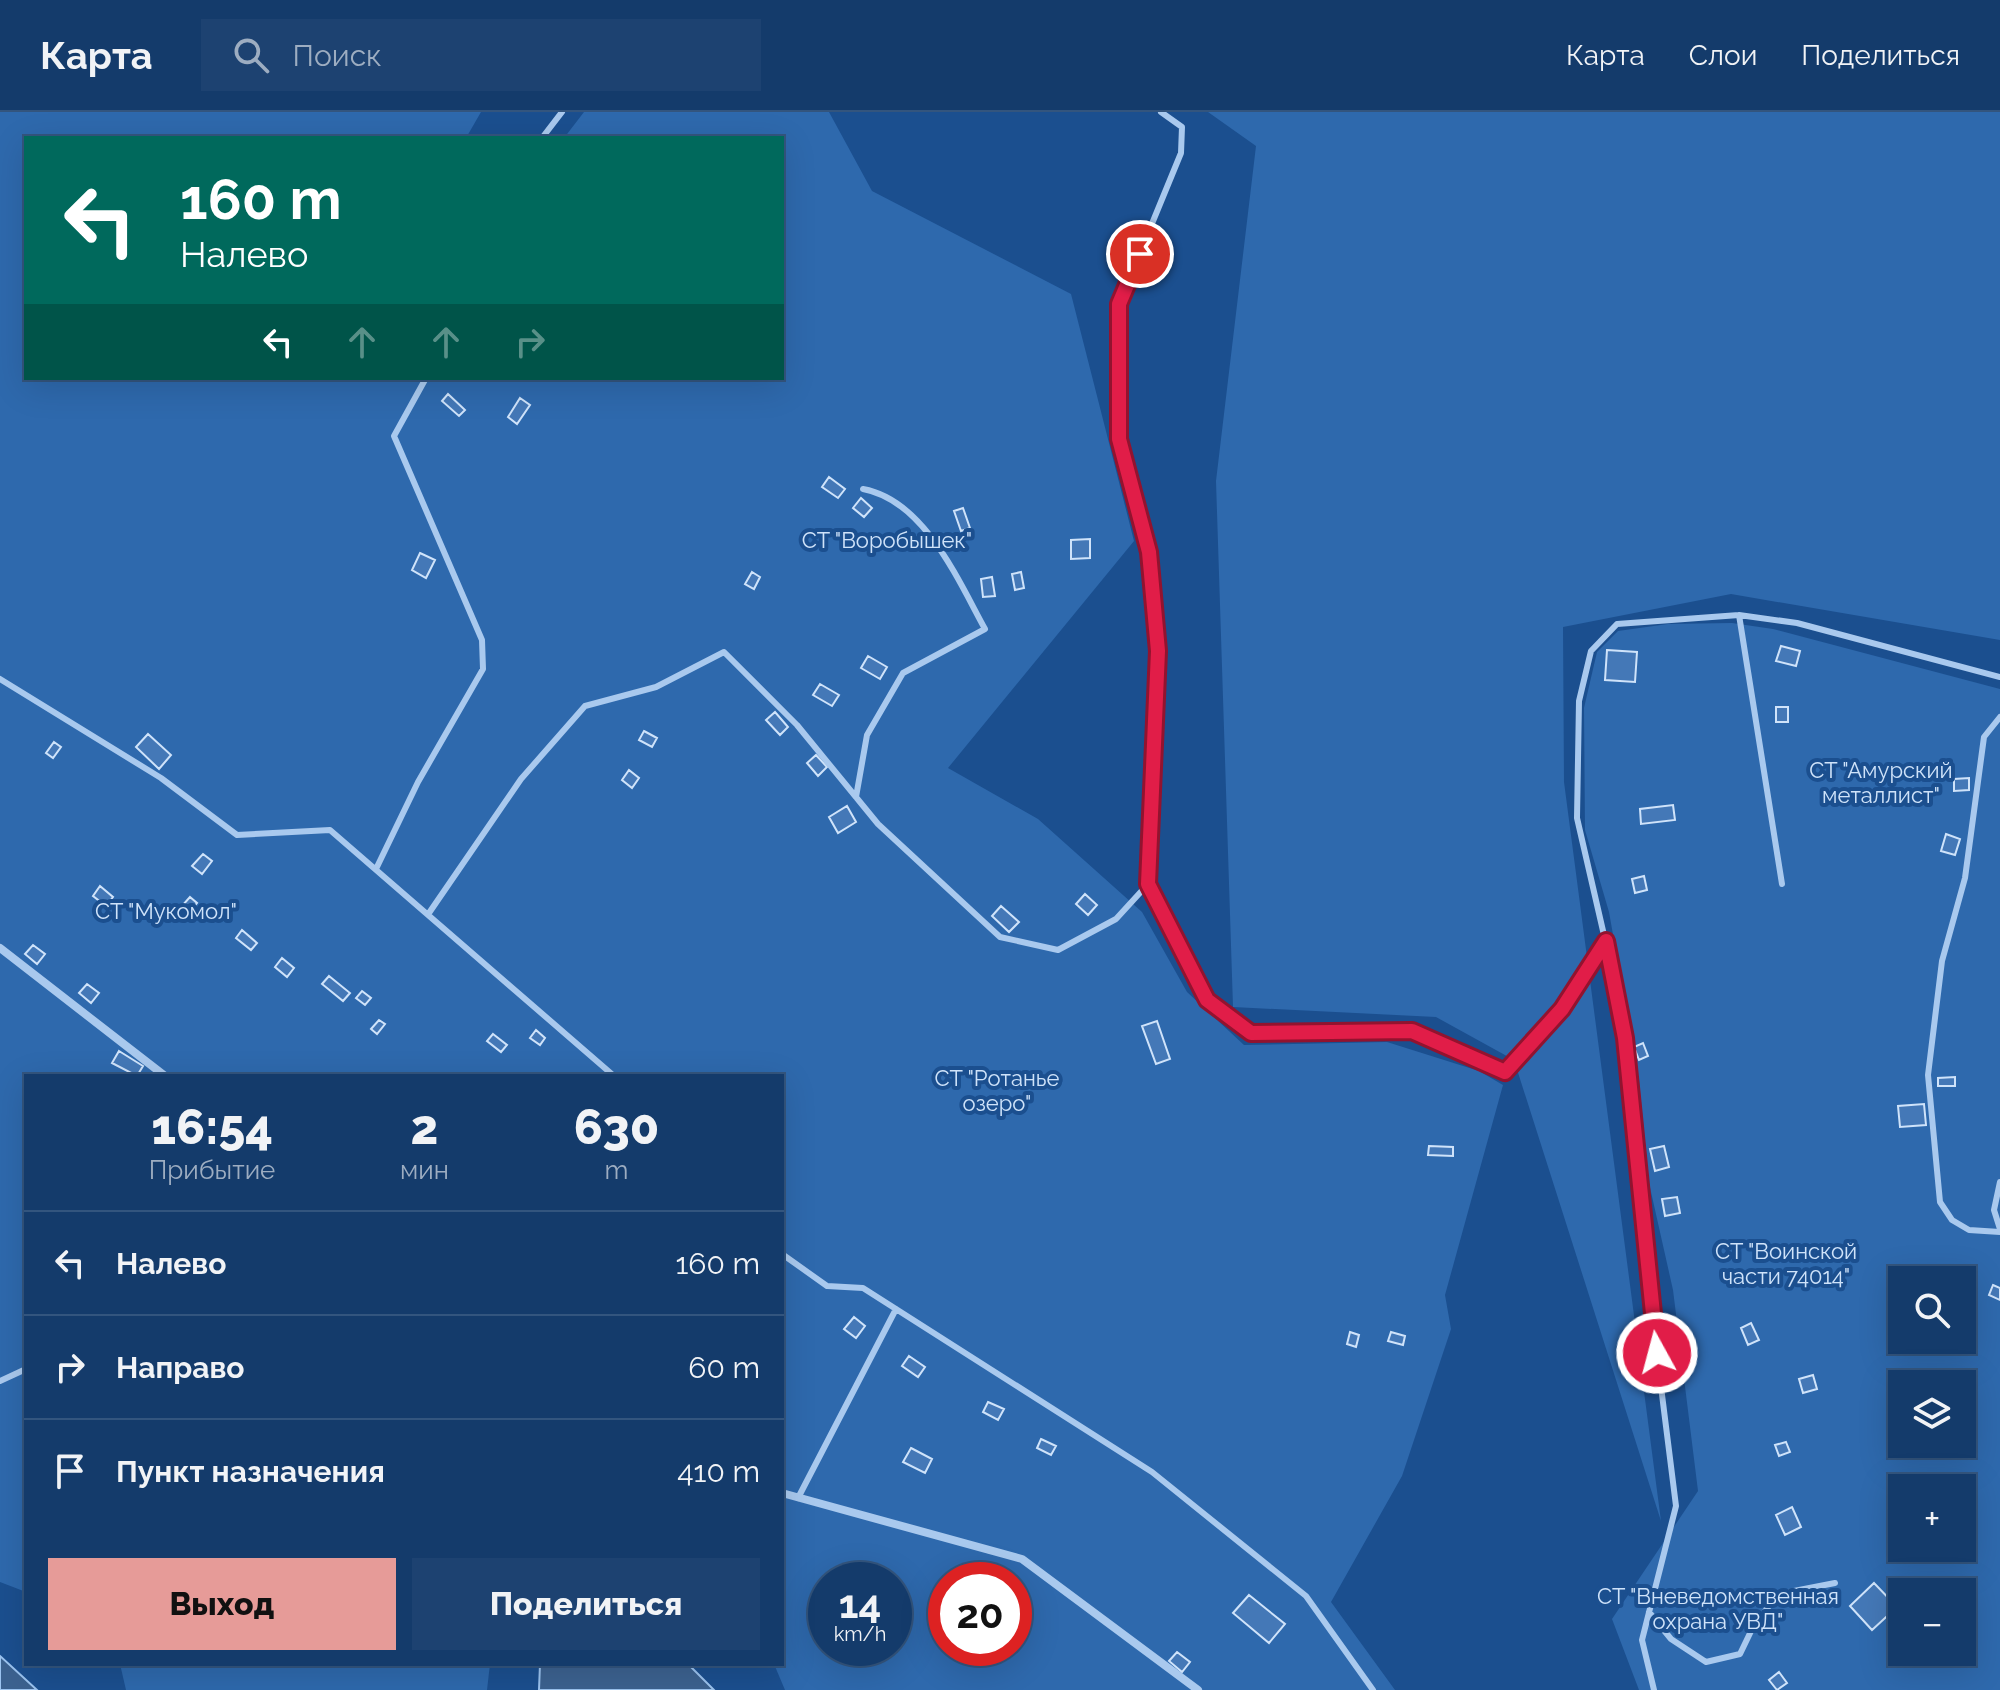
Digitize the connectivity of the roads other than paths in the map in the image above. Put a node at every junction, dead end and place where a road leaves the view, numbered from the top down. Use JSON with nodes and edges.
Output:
{"nodes":[{"id":1,"x":562,"y":112,"type":"edge"},
{"id":2,"x":1161,"y":112,"type":"edge"},
{"id":3,"x":544,"y":136,"type":"edge"},
{"id":4,"x":425,"y":380,"type":"edge"},
{"id":5,"x":863,"y":489,"type":"dead end"},
{"id":6,"x":1739,"y":615,"type":"junction"},
{"id":7,"x":2000,"y":677,"type":"edge"},
{"id":8,"x":0,"y":679,"type":"edge"},
{"id":9,"x":2000,"y":717,"type":"edge"},
{"id":10,"x":856,"y":797,"type":"junction"},
{"id":11,"x":376,"y":869,"type":"junction"},
{"id":12,"x":1148,"y":884,"type":"junction"},
{"id":13,"x":1782,"y":884,"type":"dead end"},
{"id":14,"x":429,"y":913,"type":"junction"},
{"id":15,"x":1606,"y":941,"type":"junction"},
{"id":16,"x":0,"y":948,"type":"edge"},
{"id":17,"x":162,"y":1074,"type":"edge"},
{"id":18,"x":612,"y":1074,"type":"edge"},
{"id":19,"x":2000,"y":1182,"type":"edge"},
{"id":20,"x":2000,"y":1230,"type":"edge"},
{"id":21,"x":784,"y":1255,"type":"edge"},
{"id":22,"x":896,"y":1309,"type":"junction"},
{"id":23,"x":24,"y":1370,"type":"edge"},
{"id":24,"x":0,"y":1381,"type":"edge"},
{"id":25,"x":784,"y":1494,"type":"edge"},
{"id":26,"x":798,"y":1498,"type":"junction"},
{"id":27,"x":1835,"y":1583,"type":"dead end"},
{"id":28,"x":1649,"y":1612,"type":"junction"},
{"id":29,"x":1198,"y":1690,"type":"edge"},
{"id":30,"x":1373,"y":1690,"type":"edge"},
{"id":31,"x":1654,"y":1690,"type":"edge"}],
"edges":[{"from":1,"to":3,"type":"lane"},
{"from":2,"to":12,"type":"lane"},
{"from":4,"to":11,"type":"lane"},
{"from":5,"to":10,"type":"lane"},
{"from":6,"to":7,"type":"lane"},
{"from":6,"to":13,"type":"lane"},
{"from":6,"to":15,"type":"lane"},
{"from":8,"to":11,"type":"lane"},
{"from":9,"to":20,"type":"lane"},
{"from":10,"to":12,"type":"lane"},
{"from":10,"to":14,"type":"lane"},
{"from":11,"to":14,"type":"lane"},
{"from":12,"to":15,"type":"lane"},
{"from":14,"to":18,"type":"lane"},
{"from":15,"to":28,"type":"lane"},
{"from":16,"to":17,"type":"street"},
{"from":19,"to":20,"type":"lane"},
{"from":21,"to":22,"type":"lane"},
{"from":22,"to":26,"type":"lane"},
{"from":22,"to":30,"type":"lane"},
{"from":23,"to":24,"type":"lane"},
{"from":25,"to":26,"type":"street"},
{"from":26,"to":29,"type":"street"},
{"from":27,"to":28,"type":"lane"},
{"from":28,"to":31,"type":"lane"}]}
